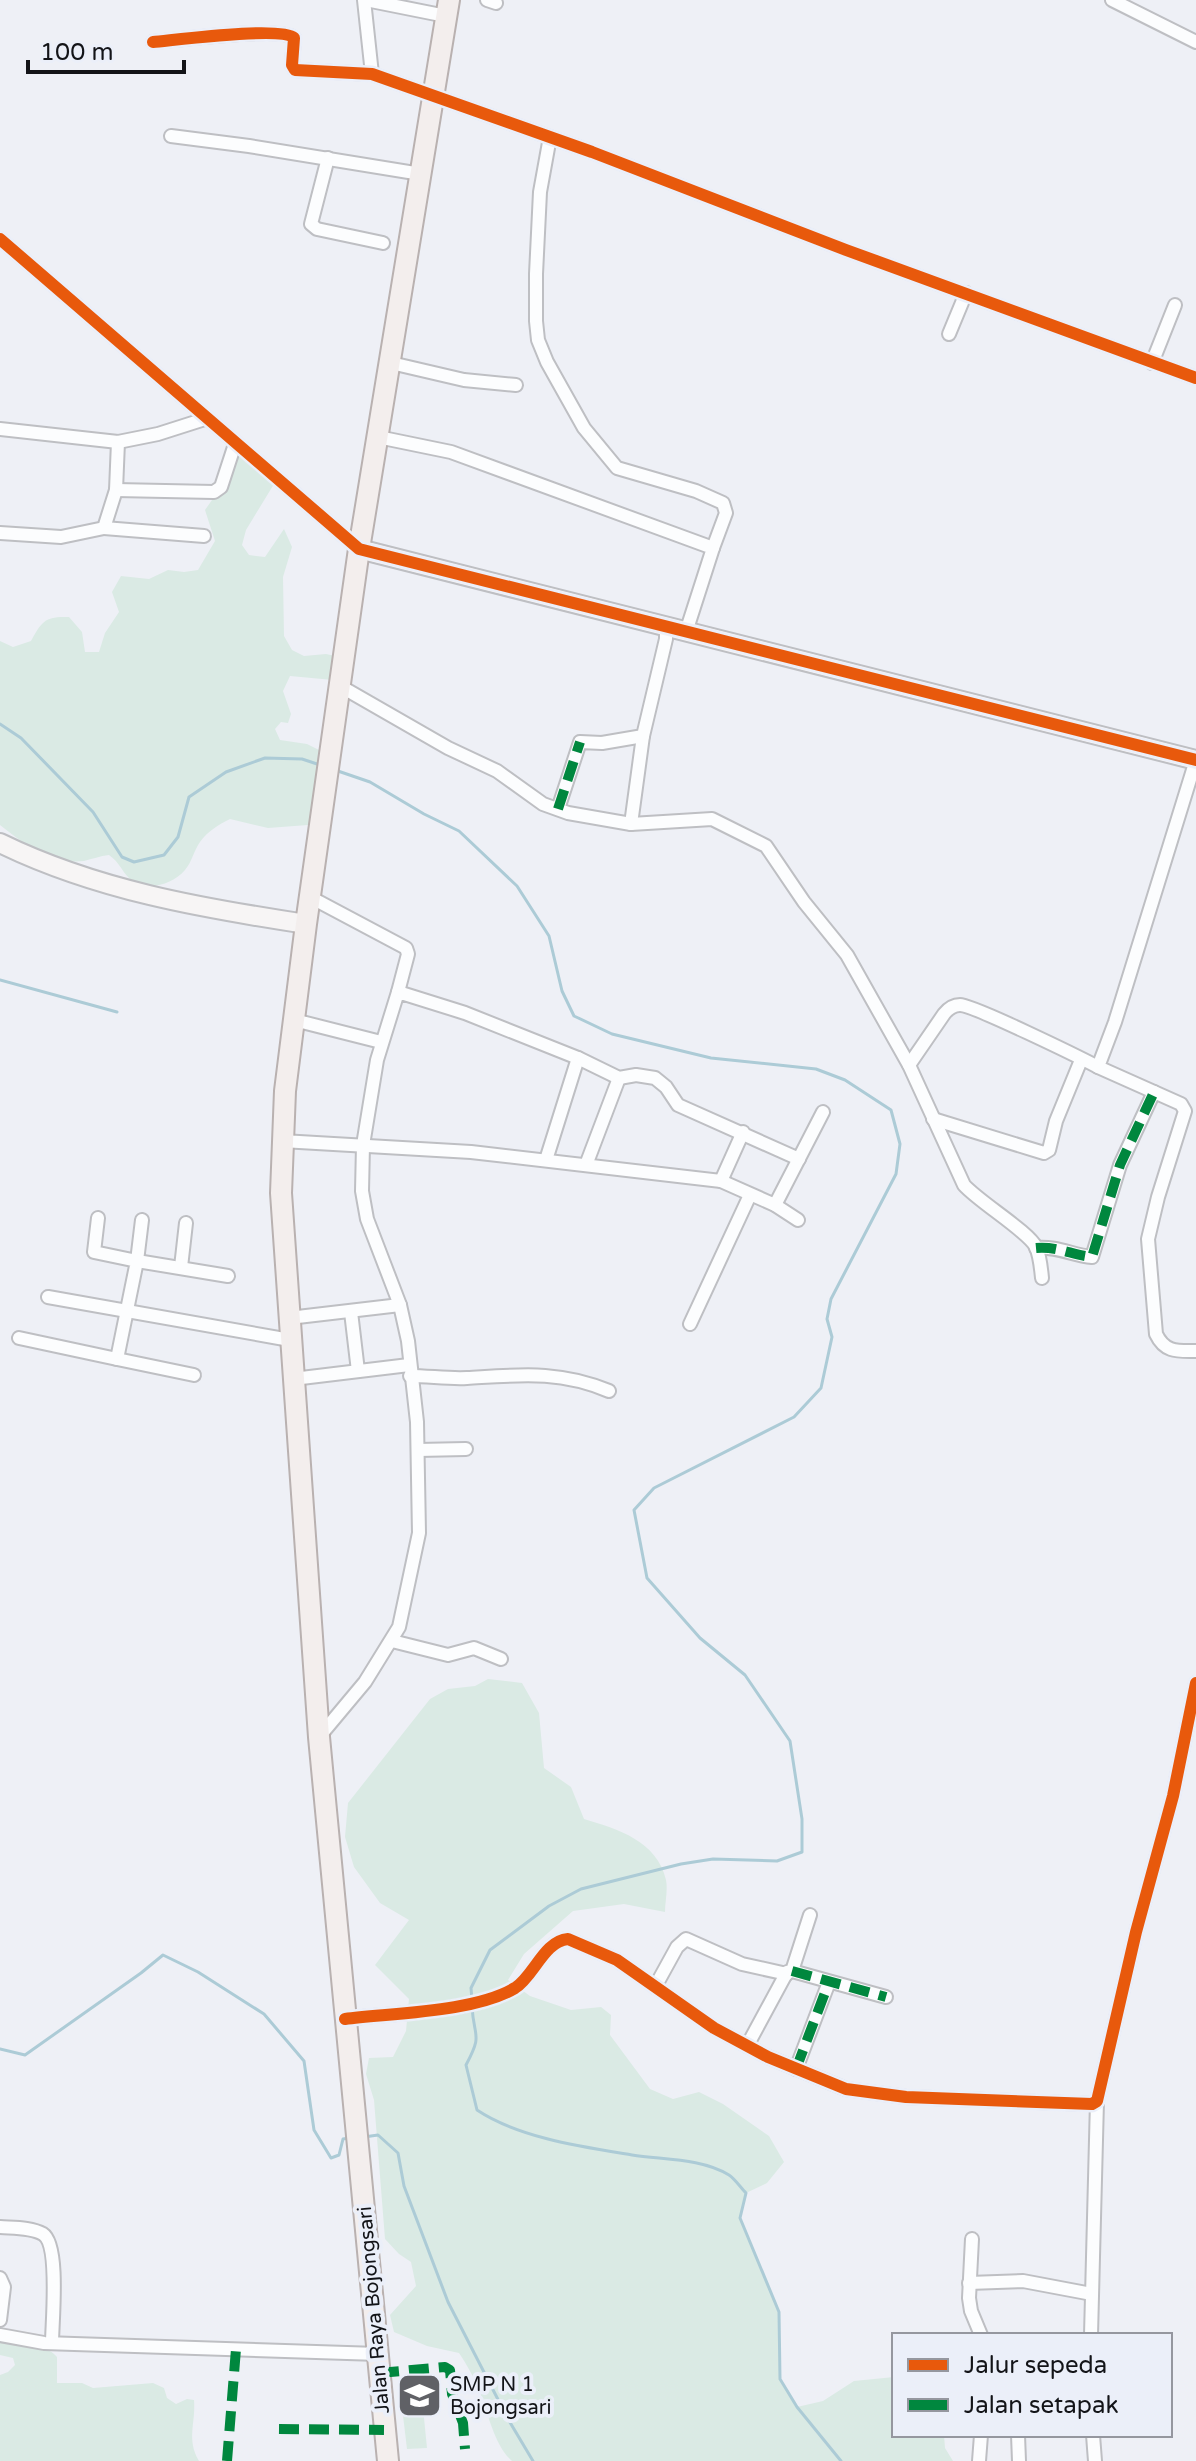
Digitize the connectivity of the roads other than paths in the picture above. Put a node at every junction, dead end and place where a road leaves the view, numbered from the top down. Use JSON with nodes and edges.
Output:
{"nodes":[{"id":1,"x":365,"y":0,"type":"edge"},
{"id":2,"x":1112,"y":0,"type":"edge"},
{"id":3,"x":448,"y":8,"type":"edge"},
{"id":4,"x":153,"y":42,"type":"dead end"},
{"id":5,"x":1196,"y":42,"type":"edge"},
{"id":6,"x":372,"y":74,"type":"junction"},
{"id":7,"x":435,"y":97,"type":"junction"},
{"id":8,"x":171,"y":136,"type":"dead end"},
{"id":9,"x":550,"y":137,"type":"junction"},
{"id":10,"x":328,"y":158,"type":"junction"},
{"id":11,"x":421,"y":174,"type":"junction"},
{"id":12,"x":0,"y":239,"type":"edge"},
{"id":13,"x":383,"y":243,"type":"dead end"},
{"id":14,"x":966,"y":293,"type":"junction"},
{"id":15,"x":1175,"y":305,"type":"dead end"},
{"id":16,"x":949,"y":334,"type":"dead end"},
{"id":17,"x":391,"y":363,"type":"junction"},
{"id":18,"x":1152,"y":363,"type":"junction"},
{"id":19,"x":1196,"y":378,"type":"edge"},
{"id":20,"x":516,"y":385,"type":"dead end"},
{"id":21,"x":205,"y":419,"type":"junction"},
{"id":22,"x":0,"y":429,"type":"edge"},
{"id":23,"x":378,"y":437,"type":"junction"},
{"id":24,"x":118,"y":442,"type":"junction"},
{"id":25,"x":235,"y":444,"type":"junction"},
{"id":26,"x":116,"y":490,"type":"junction"},
{"id":27,"x":104,"y":528,"type":"junction"},
{"id":28,"x":0,"y":533,"type":"edge"},
{"id":29,"x":204,"y":536,"type":"dead end"},
{"id":30,"x":713,"y":548,"type":"junction"},
{"id":31,"x":359,"y":549,"type":"junction"},
{"id":32,"x":666,"y":627,"type":"junction"},
{"id":33,"x":686,"y":632,"type":"junction"},
{"id":34,"x":340,"y":686,"type":"junction"},
{"id":35,"x":643,"y":736,"type":"junction"},
{"id":36,"x":1196,"y":760,"type":"edge"},
{"id":37,"x":558,"y":809,"type":"junction"},
{"id":38,"x":631,"y":824,"type":"junction"},
{"id":39,"x":0,"y":843,"type":"edge"},
{"id":40,"x":310,"y":897,"type":"junction"},
{"id":41,"x":306,"y":924,"type":"junction"},
{"id":42,"x":398,"y":992,"type":"junction"},
{"id":43,"x":294,"y":1020,"type":"junction"},
{"id":44,"x":381,"y":1042,"type":"junction"},
{"id":45,"x":578,"y":1058,"type":"junction"},
{"id":46,"x":1081,"y":1060,"type":"junction"},
{"id":47,"x":909,"y":1065,"type":"junction"},
{"id":48,"x":1098,"y":1067,"type":"junction"},
{"id":49,"x":619,"y":1078,"type":"junction"},
{"id":50,"x":1154,"y":1092,"type":"junction"},
{"id":51,"x":823,"y":1112,"type":"dead end"},
{"id":52,"x":933,"y":1119,"type":"junction"},
{"id":53,"x":743,"y":1132,"type":"junction"},
{"id":54,"x":282,"y":1141,"type":"junction"},
{"id":55,"x":363,"y":1145,"type":"junction"},
{"id":56,"x":799,"y":1159,"type":"junction"},
{"id":57,"x":546,"y":1160,"type":"junction"},
{"id":58,"x":586,"y":1165,"type":"junction"},
{"id":59,"x":721,"y":1181,"type":"junction"},
{"id":60,"x":750,"y":1195,"type":"junction"},
{"id":61,"x":775,"y":1205,"type":"junction"},
{"id":62,"x":98,"y":1218,"type":"dead end"},
{"id":63,"x":142,"y":1220,"type":"dead end"},
{"id":64,"x":798,"y":1220,"type":"dead end"},
{"id":65,"x":186,"y":1223,"type":"dead end"},
{"id":66,"x":1036,"y":1248,"type":"junction"},
{"id":67,"x":137,"y":1261,"type":"junction"},
{"id":68,"x":181,"y":1267,"type":"junction"},
{"id":69,"x":228,"y":1276,"type":"dead end"},
{"id":70,"x":1042,"y":1278,"type":"dead end"},
{"id":71,"x":48,"y":1297,"type":"dead end"},
{"id":72,"x":400,"y":1305,"type":"junction"},
{"id":73,"x":351,"y":1312,"type":"junction"},
{"id":74,"x":127,"y":1313,"type":"junction"},
{"id":75,"x":289,"y":1318,"type":"junction"},
{"id":76,"x":690,"y":1324,"type":"dead end"},
{"id":77,"x":19,"y":1338,"type":"dead end"},
{"id":78,"x":290,"y":1340,"type":"junction"},
{"id":79,"x":1196,"y":1351,"type":"edge"},
{"id":80,"x":117,"y":1359,"type":"junction"},
{"id":81,"x":410,"y":1370,"type":"junction"},
{"id":82,"x":358,"y":1371,"type":"junction"},
{"id":83,"x":194,"y":1375,"type":"dead end"},
{"id":84,"x":293,"y":1379,"type":"junction"},
{"id":85,"x":609,"y":1391,"type":"dead end"},
{"id":86,"x":466,"y":1449,"type":"dead end"},
{"id":87,"x":418,"y":1450,"type":"junction"},
{"id":88,"x":392,"y":1641,"type":"junction"},
{"id":89,"x":501,"y":1659,"type":"dead end"},
{"id":90,"x":1196,"y":1683,"type":"edge"},
{"id":91,"x":319,"y":1737,"type":"junction"},
{"id":92,"x":810,"y":1915,"type":"dead end"},
{"id":93,"x":790,"y":1972,"type":"junction"},
{"id":94,"x":829,"y":1982,"type":"junction"},
{"id":95,"x":655,"y":1987,"type":"junction"},
{"id":96,"x":886,"y":1997,"type":"dead end"},
{"id":97,"x":345,"y":2019,"type":"junction"},
{"id":98,"x":747,"y":2046,"type":"junction"},
{"id":99,"x":796,"y":2069,"type":"junction"},
{"id":100,"x":1097,"y":2101,"type":"junction"},
{"id":101,"x":0,"y":2227,"type":"edge"},
{"id":102,"x":972,"y":2239,"type":"dead end"},
{"id":103,"x":0,"y":2278,"type":"edge"},
{"id":104,"x":969,"y":2283,"type":"junction"},
{"id":105,"x":1092,"y":2294,"type":"junction"},
{"id":106,"x":0,"y":2320,"type":"edge"},
{"id":107,"x":980,"y":2333,"type":"edge"},
{"id":108,"x":1091,"y":2333,"type":"edge"},
{"id":109,"x":0,"y":2335,"type":"edge"},
{"id":110,"x":52,"y":2343,"type":"junction"},
{"id":111,"x":378,"y":2354,"type":"junction"},
{"id":112,"x":981,"y":2437,"type":"edge"},
{"id":113,"x":1018,"y":2437,"type":"edge"},
{"id":114,"x":1093,"y":2437,"type":"edge"},
{"id":115,"x":388,"y":2461,"type":"edge"},
{"id":116,"x":979,"y":2461,"type":"edge"},
{"id":117,"x":1019,"y":2461,"type":"edge"},
{"id":118,"x":1095,"y":2461,"type":"edge"}],
"edges":[{"from":1,"to":3,"type":"street"},
{"from":1,"to":6,"type":"street"},
{"from":2,"to":5,"type":"street"},
{"from":3,"to":7,"type":"main road","name":"Jalan Raya Bojongsari"},
{"from":4,"to":6,"type":"street"},
{"from":6,"to":7,"type":"street"},
{"from":7,"to":9,"type":"street"},
{"from":7,"to":11,"type":"main road","name":"Jalan Raya Bojongsari"},
{"from":8,"to":10,"type":"street"},
{"from":9,"to":14,"type":"street"},
{"from":9,"to":30,"type":"street"},
{"from":10,"to":11,"type":"street"},
{"from":10,"to":13,"type":"street"},
{"from":11,"to":17,"type":"main road","name":"Jalan Raya Bojongsari"},
{"from":12,"to":21,"type":"street"},
{"from":14,"to":16,"type":"street"},
{"from":14,"to":18,"type":"street"},
{"from":15,"to":18,"type":"street"},
{"from":17,"to":20,"type":"street"},
{"from":17,"to":23,"type":"main road","name":"Jalan Raya Bojongsari"},
{"from":18,"to":19,"type":"street"},
{"from":21,"to":24,"type":"street"},
{"from":21,"to":25,"type":"street"},
{"from":22,"to":24,"type":"street"},
{"from":23,"to":30,"type":"street"},
{"from":23,"to":31,"type":"main road","name":"Jalan Raya Bojongsari"},
{"from":24,"to":26,"type":"street"},
{"from":25,"to":26,"type":"street"},
{"from":25,"to":31,"type":"street"},
{"from":26,"to":27,"type":"street"},
{"from":27,"to":28,"type":"street"},
{"from":27,"to":29,"type":"street"},
{"from":30,"to":33,"type":"street"},
{"from":31,"to":32,"type":"street"},
{"from":31,"to":34,"type":"main road","name":"Jalan Raya Bojongsari"},
{"from":32,"to":33,"type":"street"},
{"from":32,"to":35,"type":"street"},
{"from":33,"to":36,"type":"street"},
{"from":34,"to":37,"type":"street"},
{"from":34,"to":40,"type":"main road","name":"Jalan Raya Bojongsari"},
{"from":35,"to":37,"type":"street"},
{"from":35,"to":38,"type":"street"},
{"from":36,"to":48,"type":"street"},
{"from":37,"to":38,"type":"street"},
{"from":38,"to":47,"type":"street"},
{"from":39,"to":41,"type":"street"},
{"from":40,"to":41,"type":"main road","name":"Jalan Raya Bojongsari"},
{"from":40,"to":42,"type":"street"},
{"from":41,"to":43,"type":"main road","name":"Jalan Raya Bojongsari"},
{"from":42,"to":44,"type":"street"},
{"from":42,"to":45,"type":"street"},
{"from":43,"to":44,"type":"street"},
{"from":43,"to":54,"type":"main road","name":"Jalan Raya Bojongsari"},
{"from":44,"to":55,"type":"street"},
{"from":45,"to":49,"type":"street"},
{"from":45,"to":57,"type":"street"},
{"from":46,"to":47,"type":"street"},
{"from":46,"to":48,"type":"street"},
{"from":46,"to":52,"type":"street"},
{"from":47,"to":52,"type":"street"},
{"from":48,"to":50,"type":"street"},
{"from":49,"to":53,"type":"street"},
{"from":49,"to":58,"type":"street"},
{"from":50,"to":66,"type":"street"},
{"from":50,"to":79,"type":"street"},
{"from":51,"to":56,"type":"street"},
{"from":52,"to":66,"type":"street"},
{"from":53,"to":56,"type":"street"},
{"from":53,"to":59,"type":"street"},
{"from":54,"to":55,"type":"street"},
{"from":54,"to":75,"type":"main road","name":"Jalan Raya Bojongsari"},
{"from":55,"to":57,"type":"street"},
{"from":55,"to":72,"type":"street"},
{"from":56,"to":61,"type":"street"},
{"from":57,"to":58,"type":"street"},
{"from":58,"to":59,"type":"street"},
{"from":59,"to":60,"type":"street"},
{"from":60,"to":61,"type":"street"},
{"from":60,"to":76,"type":"street"},
{"from":61,"to":64,"type":"street"},
{"from":62,"to":67,"type":"street"},
{"from":63,"to":67,"type":"street"},
{"from":65,"to":68,"type":"street"},
{"from":66,"to":70,"type":"street"},
{"from":67,"to":68,"type":"street"},
{"from":67,"to":74,"type":"street"},
{"from":68,"to":69,"type":"street"},
{"from":71,"to":74,"type":"street"},
{"from":72,"to":73,"type":"street"},
{"from":72,"to":81,"type":"street"},
{"from":73,"to":75,"type":"street"},
{"from":73,"to":82,"type":"street"},
{"from":74,"to":78,"type":"street"},
{"from":74,"to":80,"type":"street"},
{"from":75,"to":78,"type":"main road","name":"Jalan Raya Bojongsari"},
{"from":77,"to":80,"type":"street"},
{"from":78,"to":84,"type":"main road","name":"Jalan Raya Bojongsari"},
{"from":80,"to":83,"type":"street"},
{"from":81,"to":82,"type":"street"},
{"from":81,"to":85,"type":"street"},
{"from":81,"to":87,"type":"street"},
{"from":82,"to":84,"type":"street"},
{"from":84,"to":91,"type":"main road","name":"Jalan Raya Bojongsari"},
{"from":86,"to":87,"type":"street"},
{"from":87,"to":88,"type":"street"},
{"from":88,"to":89,"type":"street"},
{"from":88,"to":91,"type":"street"},
{"from":90,"to":100,"type":"street"},
{"from":91,"to":97,"type":"main road","name":"Jalan Raya Bojongsari"},
{"from":92,"to":93,"type":"street"},
{"from":93,"to":94,"type":"street"},
{"from":93,"to":95,"type":"street"},
{"from":93,"to":98,"type":"street"},
{"from":94,"to":96,"type":"street"},
{"from":94,"to":99,"type":"street"},
{"from":95,"to":97,"type":"street"},
{"from":95,"to":98,"type":"street"},
{"from":97,"to":111,"type":"main road","name":"Jalan Raya Bojongsari"},
{"from":98,"to":99,"type":"street"},
{"from":99,"to":100,"type":"street"},
{"from":100,"to":105,"type":"street"},
{"from":101,"to":110,"type":"street"},
{"from":102,"to":104,"type":"street"},
{"from":103,"to":106,"type":"street"},
{"from":104,"to":105,"type":"street"},
{"from":104,"to":107,"type":"street"},
{"from":105,"to":108,"type":"street"},
{"from":109,"to":110,"type":"street"},
{"from":110,"to":111,"type":"street"},
{"from":111,"to":115,"type":"main road","name":"Jalan Raya Bojongsari"},
{"from":112,"to":116,"type":"street"},
{"from":113,"to":117,"type":"street"},
{"from":114,"to":118,"type":"street"}]}
